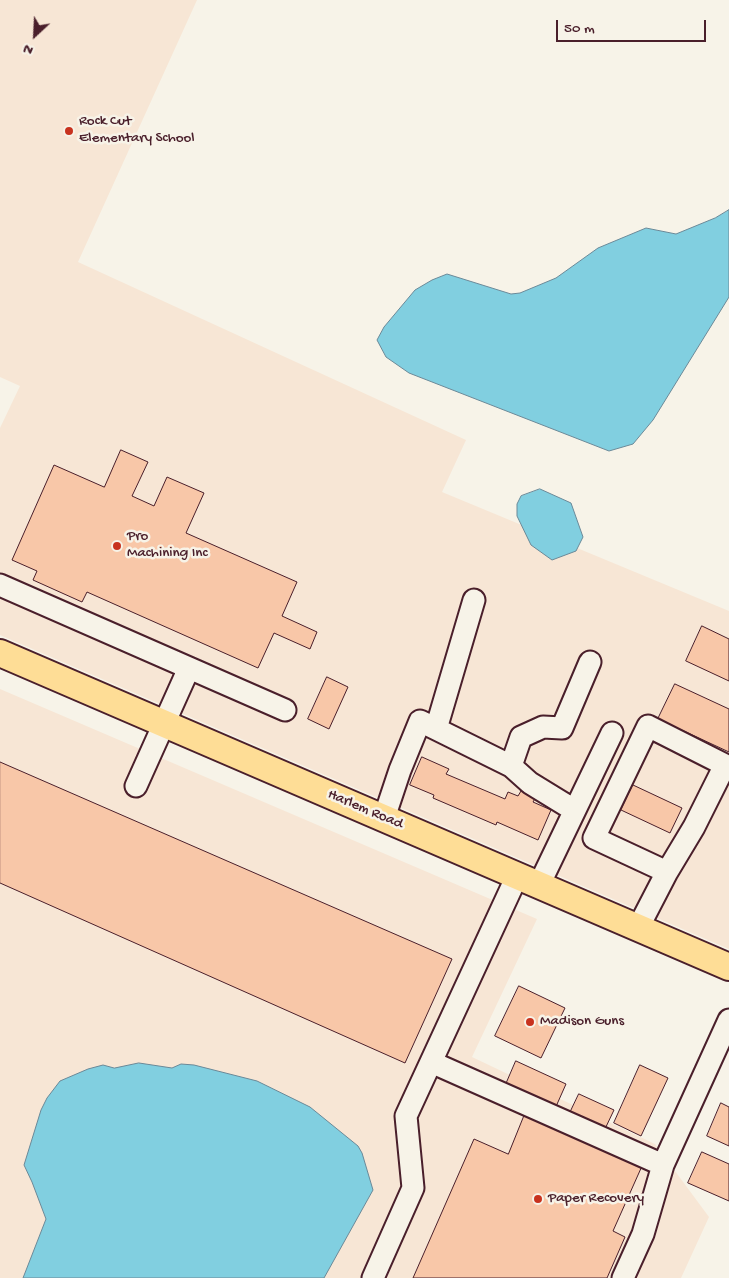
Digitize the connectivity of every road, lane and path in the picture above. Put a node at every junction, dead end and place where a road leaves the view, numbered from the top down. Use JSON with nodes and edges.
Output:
{"nodes":[{"id":1,"x":0,"y":585,"type":"edge"},
{"id":2,"x":474,"y":600,"type":"dead end"},
{"id":3,"x":0,"y":653,"type":"edge"},
{"id":4,"x":590,"y":662,"type":"dead end"},
{"id":5,"x":189,"y":668,"type":"junction"},
{"id":6,"x":285,"y":710,"type":"dead end"},
{"id":7,"x":164,"y":724,"type":"junction"},
{"id":8,"x":436,"y":729,"type":"junction"},
{"id":9,"x":612,"y":733,"type":"dead end"},
{"id":10,"x":511,"y":766,"type":"junction"},
{"id":11,"x":136,"y":786,"type":"dead end"},
{"id":12,"x":574,"y":810,"type":"junction"},
{"id":13,"x":384,"y":818,"type":"junction"},
{"id":14,"x":667,"y":872,"type":"junction"},
{"id":15,"x":528,"y":880,"type":"junction"},
{"id":16,"x":638,"y":928,"type":"junction"},
{"id":17,"x":729,"y":967,"type":"edge"},
{"id":18,"x":729,"y":1020,"type":"edge"},
{"id":19,"x":722,"y":1056,"type":"edge"},
{"id":20,"x":431,"y":1062,"type":"junction"},
{"id":21,"x":663,"y":1165,"type":"junction"},
{"id":22,"x":373,"y":1278,"type":"edge"},
{"id":23,"x":623,"y":1278,"type":"edge"}],
"edges":[{"from":1,"to":5,"type":"lane"},
{"from":2,"to":8,"type":"lane"},
{"from":3,"to":7,"type":"main road","name":"Harlem Road"},
{"from":4,"to":10,"type":"lane"},
{"from":5,"to":6,"type":"lane"},
{"from":5,"to":7,"type":"lane"},
{"from":7,"to":11,"type":"lane"},
{"from":7,"to":13,"type":"main road","name":"Harlem Road"},
{"from":8,"to":10,"type":"lane"},
{"from":8,"to":13,"type":"lane"},
{"from":9,"to":12,"type":"lane"},
{"from":10,"to":12,"type":"lane"},
{"from":12,"to":15,"type":"lane"},
{"from":13,"to":15,"type":"main road","name":"Harlem Road"},
{"from":14,"to":14,"type":"lane"},
{"from":14,"to":16,"type":"lane"},
{"from":15,"to":16,"type":"main road","name":"Harlem Road"},
{"from":15,"to":20,"type":"lane"},
{"from":16,"to":17,"type":"main road","name":"Harlem Road"},
{"from":18,"to":19,"type":"lane"},
{"from":19,"to":21,"type":"lane"},
{"from":20,"to":21,"type":"lane"},
{"from":20,"to":22,"type":"lane"},
{"from":21,"to":23,"type":"lane"}]}
